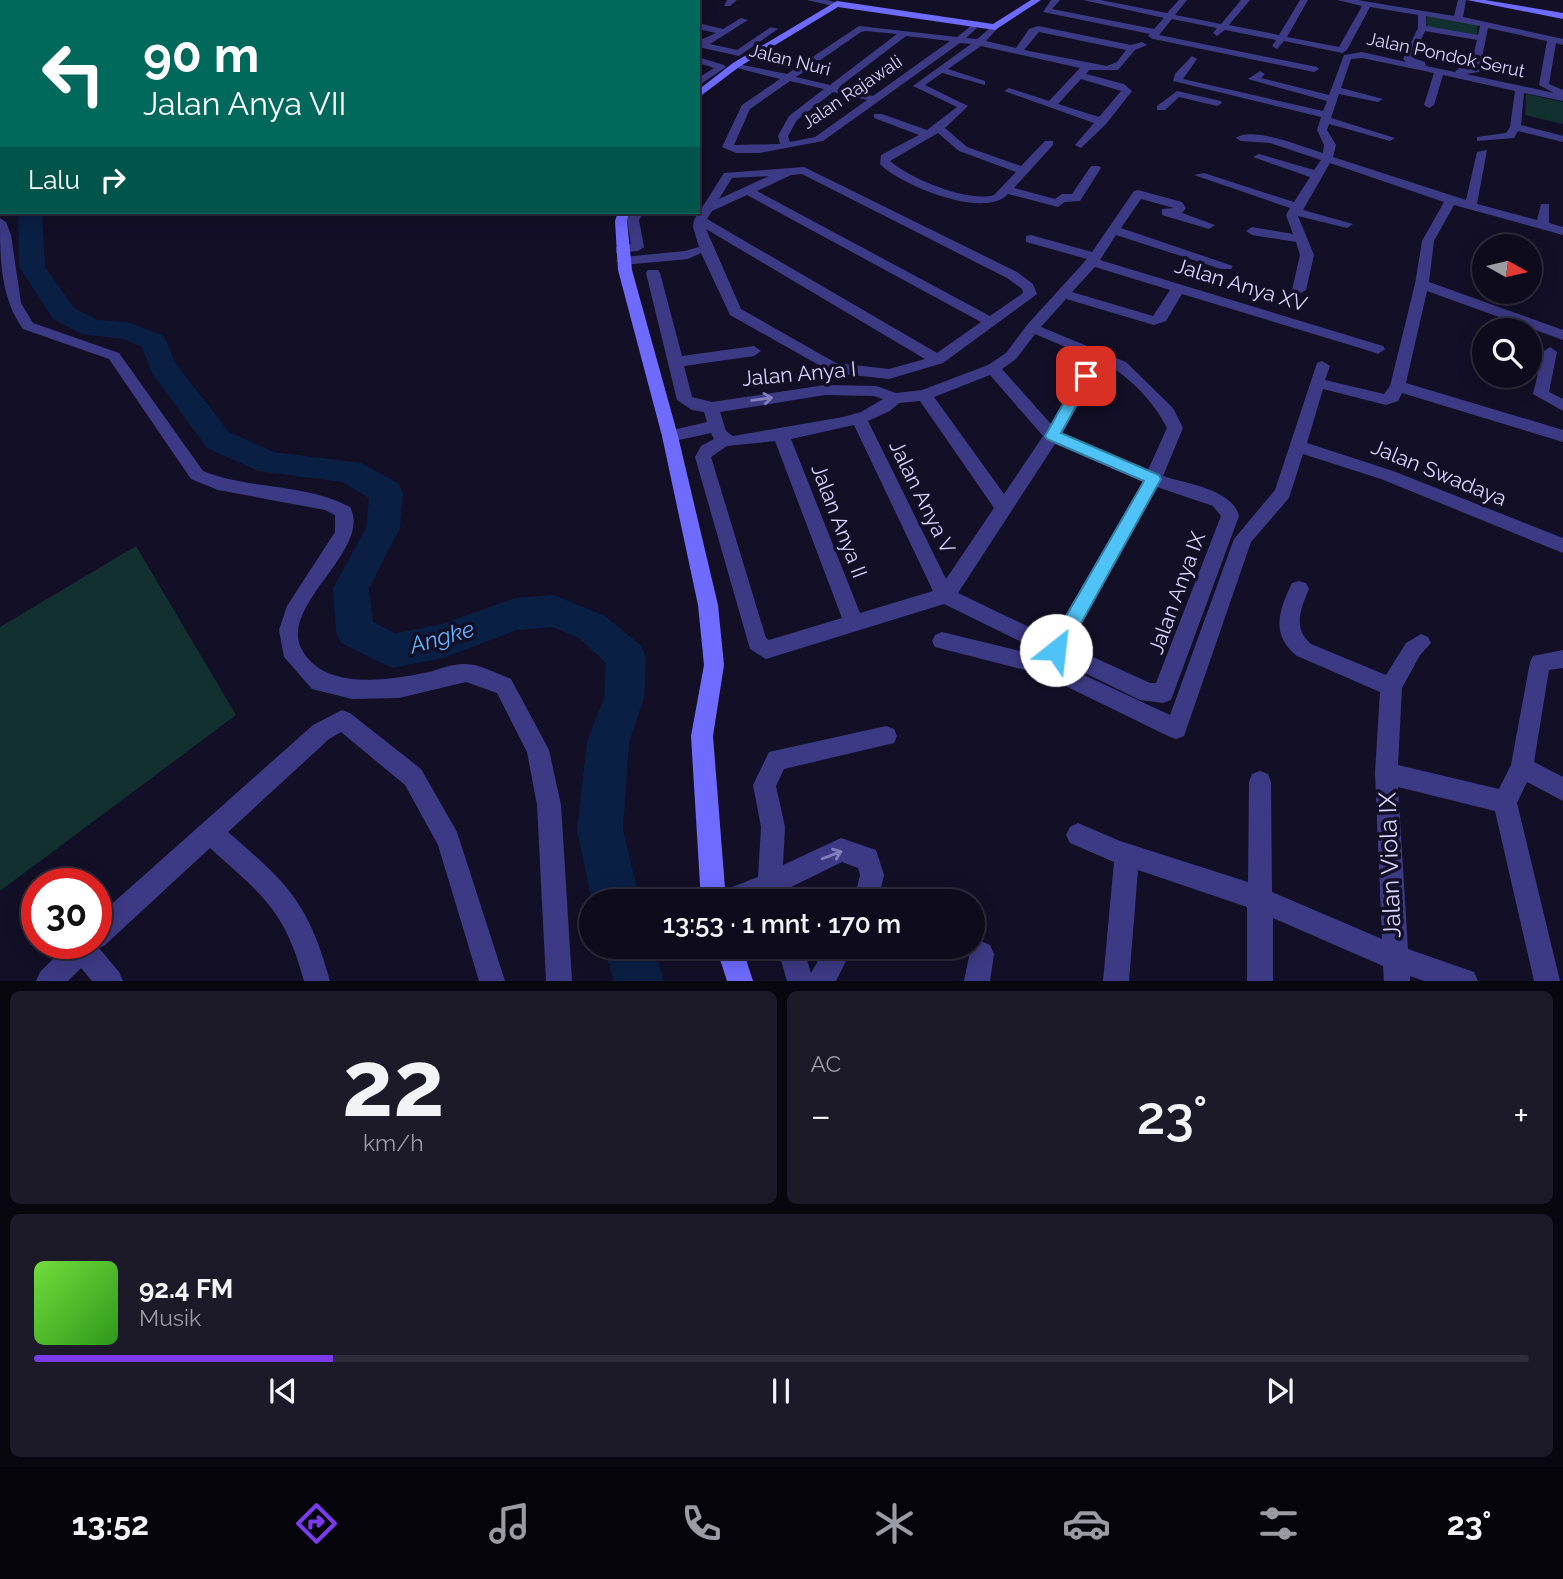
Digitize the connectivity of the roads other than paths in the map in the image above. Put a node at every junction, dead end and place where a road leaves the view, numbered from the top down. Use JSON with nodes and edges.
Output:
{"nodes":[{"id":1,"x":811,"y":0,"type":"edge"},
{"id":2,"x":1037,"y":0,"type":"edge"},
{"id":3,"x":1056,"y":0,"type":"edge"},
{"id":4,"x":1087,"y":0,"type":"edge"},
{"id":5,"x":1183,"y":0,"type":"edge"},
{"id":6,"x":1246,"y":0,"type":"edge"},
{"id":7,"x":1304,"y":0,"type":"edge"},
{"id":8,"x":1342,"y":0,"type":"edge"},
{"id":9,"x":1462,"y":0,"type":"edge"},
{"id":10,"x":1471,"y":0,"type":"edge"},
{"id":11,"x":1502,"y":0,"type":"edge"},
{"id":12,"x":1563,"y":1,"type":"edge"},
{"id":13,"x":837,"y":4,"type":"junction"},
{"id":14,"x":1367,"y":4,"type":"junction"},
{"id":15,"x":1553,"y":8,"type":"junction"},
{"id":16,"x":1422,"y":13,"type":"junction"},
{"id":17,"x":1563,"y":13,"type":"edge"},
{"id":18,"x":1169,"y":15,"type":"junction"},
{"id":19,"x":987,"y":18,"type":"dead end"},
{"id":20,"x":1458,"y":19,"type":"junction"},
{"id":21,"x":744,"y":20,"type":"dead end"},
{"id":22,"x":701,"y":22,"type":"edge"},
{"id":23,"x":977,"y":24,"type":"junction"},
{"id":24,"x":1485,"y":24,"type":"junction"},
{"id":25,"x":1224,"y":26,"type":"junction"},
{"id":26,"x":995,"y":27,"type":"junction"},
{"id":27,"x":1422,"y":28,"type":"junction"},
{"id":28,"x":774,"y":29,"type":"dead end"},
{"id":29,"x":724,"y":32,"type":"junction"},
{"id":30,"x":1155,"y":32,"type":"junction"},
{"id":31,"x":904,"y":33,"type":"junction"},
{"id":32,"x":1285,"y":36,"type":"junction"},
{"id":33,"x":1481,"y":38,"type":"junction"},
{"id":34,"x":1552,"y":38,"type":"junction"},
{"id":35,"x":958,"y":40,"type":"junction"},
{"id":36,"x":1563,"y":41,"type":"edge"},
{"id":37,"x":979,"y":43,"type":"junction"},
{"id":38,"x":700,"y":45,"type":"edge"},
{"id":39,"x":1142,"y":46,"type":"dead end"},
{"id":40,"x":1206,"y":47,"type":"junction"},
{"id":41,"x":1131,"y":48,"type":"junction"},
{"id":42,"x":723,"y":50,"type":"junction"},
{"id":43,"x":1079,"y":50,"type":"junction"},
{"id":44,"x":1019,"y":51,"type":"junction"},
{"id":45,"x":705,"y":59,"type":"edge"},
{"id":46,"x":1192,"y":59,"type":"dead end"},
{"id":47,"x":1265,"y":59,"type":"junction"},
{"id":48,"x":738,"y":60,"type":"junction"},
{"id":49,"x":1087,"y":66,"type":"junction"},
{"id":50,"x":1314,"y":69,"type":"dead end"},
{"id":51,"x":942,"y":71,"type":"junction"},
{"id":52,"x":1440,"y":71,"type":"junction"},
{"id":53,"x":1260,"y":74,"type":"dead end"},
{"id":54,"x":1079,"y":75,"type":"junction"},
{"id":55,"x":789,"y":78,"type":"junction"},
{"id":56,"x":700,"y":82,"type":"edge"},
{"id":57,"x":981,"y":83,"type":"dead end"},
{"id":58,"x":830,"y":88,"type":"junction"},
{"id":59,"x":1520,"y":88,"type":"junction"},
{"id":60,"x":1009,"y":91,"type":"dead end"},
{"id":61,"x":700,"y":93,"type":"edge"},
{"id":62,"x":1334,"y":95,"type":"junction"},
{"id":63,"x":1563,"y":95,"type":"edge"},
{"id":64,"x":876,"y":99,"type":"junction"},
{"id":65,"x":1378,"y":99,"type":"dead end"},
{"id":66,"x":1051,"y":105,"type":"junction"},
{"id":67,"x":1227,"y":105,"type":"dead end"},
{"id":68,"x":1429,"y":105,"type":"dead end"},
{"id":69,"x":1161,"y":108,"type":"dead end"},
{"id":70,"x":1252,"y":110,"type":"dead end"},
{"id":71,"x":878,"y":116,"type":"dead end"},
{"id":72,"x":1325,"y":120,"type":"junction"},
{"id":73,"x":1102,"y":122,"type":"junction"},
{"id":74,"x":1515,"y":127,"type":"junction"},
{"id":75,"x":939,"y":128,"type":"junction"},
{"id":76,"x":927,"y":134,"type":"junction"},
{"id":77,"x":1241,"y":138,"type":"dead end"},
{"id":78,"x":1390,"y":138,"type":"dead end"},
{"id":79,"x":1563,"y":139,"type":"edge"},
{"id":80,"x":1049,"y":143,"type":"dead end"},
{"id":81,"x":1081,"y":145,"type":"dead end"},
{"id":82,"x":786,"y":146,"type":"junction"},
{"id":83,"x":1259,"y":158,"type":"dead end"},
{"id":84,"x":1327,"y":159,"type":"junction"},
{"id":85,"x":1095,"y":168,"type":"dead end"},
{"id":86,"x":1022,"y":170,"type":"junction"},
{"id":87,"x":788,"y":172,"type":"junction"},
{"id":88,"x":1200,"y":174,"type":"dead end"},
{"id":89,"x":1317,"y":175,"type":"junction"},
{"id":90,"x":1006,"y":190,"type":"junction"},
{"id":91,"x":749,"y":191,"type":"junction"},
{"id":92,"x":1451,"y":200,"type":"junction"},
{"id":93,"x":1471,"y":205,"type":"junction"},
{"id":94,"x":1545,"y":207,"type":"dead end"},
{"id":95,"x":1297,"y":209,"type":"junction"},
{"id":96,"x":623,"y":214,"type":"edge"},
{"id":97,"x":637,"y":214,"type":"edge"},
{"id":98,"x":703,"y":214,"type":"junction"},
{"id":99,"x":0,"y":222,"type":"edge"},
{"id":100,"x":1347,"y":224,"type":"dead end"},
{"id":101,"x":1209,"y":225,"type":"dead end"},
{"id":102,"x":1542,"y":226,"type":"junction"},
{"id":103,"x":1043,"y":227,"type":"dead end"},
{"id":104,"x":1113,"y":230,"type":"junction"},
{"id":105,"x":1252,"y":231,"type":"dead end"},
{"id":106,"x":1563,"y":231,"type":"edge"},
{"id":107,"x":1303,"y":239,"type":"junction"},
{"id":108,"x":701,"y":250,"type":"junction"},
{"id":109,"x":622,"y":255,"type":"junction"},
{"id":110,"x":1094,"y":260,"type":"junction"},
{"id":111,"x":1226,"y":266,"type":"dead end"},
{"id":112,"x":653,"y":273,"type":"dead end"},
{"id":113,"x":1422,"y":284,"type":"junction"},
{"id":114,"x":1178,"y":288,"type":"junction"},
{"id":115,"x":1299,"y":290,"type":"dead end"},
{"id":116,"x":1064,"y":294,"type":"junction"},
{"id":117,"x":991,"y":322,"type":"junction"},
{"id":118,"x":1032,"y":328,"type":"junction"},
{"id":119,"x":1563,"y":335,"type":"edge"},
{"id":120,"x":1378,"y":349,"type":"dead end"},
{"id":121,"x":754,"y":351,"type":"dead end"},
{"id":122,"x":1549,"y":352,"type":"dead end"},
{"id":123,"x":1097,"y":356,"type":"junction"},
{"id":124,"x":938,"y":360,"type":"junction"},
{"id":125,"x":676,"y":362,"type":"junction"},
{"id":126,"x":993,"y":368,"type":"junction"},
{"id":127,"x":1398,"y":386,"type":"junction"},
{"id":128,"x":924,"y":395,"type":"junction"},
{"id":129,"x":895,"y":398,"type":"junction"},
{"id":130,"x":1563,"y":405,"type":"edge"},
{"id":131,"x":713,"y":408,"type":"junction"},
{"id":132,"x":859,"y":418,"type":"junction"},
{"id":133,"x":720,"y":433,"type":"junction"},
{"id":134,"x":781,"y":435,"type":"junction"},
{"id":135,"x":670,"y":436,"type":"junction"},
{"id":136,"x":1052,"y":436,"type":"junction"},
{"id":137,"x":1563,"y":436,"type":"edge"},
{"id":138,"x":1297,"y":446,"type":"junction"},
{"id":139,"x":1153,"y":479,"type":"junction"},
{"id":140,"x":1003,"y":507,"type":"junction"},
{"id":141,"x":1563,"y":546,"type":"edge"},
{"id":142,"x":1299,"y":589,"type":"dead end"},
{"id":143,"x":945,"y":596,"type":"junction"},
{"id":144,"x":855,"y":625,"type":"junction"},
{"id":145,"x":942,"y":641,"type":"dead end"},
{"id":146,"x":1421,"y":643,"type":"dead end"},
{"id":147,"x":1056,"y":650,"type":"junction"},
{"id":148,"x":1563,"y":659,"type":"edge"},
{"id":149,"x":1391,"y":687,"type":"junction"},
{"id":150,"x":886,"y":736,"type":"dead end"},
{"id":151,"x":1522,"y":767,"type":"junction"},
{"id":152,"x":1386,"y":773,"type":"junction"},
{"id":153,"x":1260,"y":782,"type":"dead end"},
{"id":154,"x":1563,"y":790,"type":"edge"},
{"id":155,"x":1505,"y":802,"type":"junction"},
{"id":156,"x":211,"y":833,"type":"junction"},
{"id":157,"x":1079,"y":835,"type":"dead end"},
{"id":158,"x":1131,"y":859,"type":"junction"},
{"id":159,"x":714,"y":889,"type":"edge"},
{"id":160,"x":773,"y":889,"type":"edge"},
{"id":161,"x":778,"y":889,"type":"edge"},
{"id":162,"x":869,"y":889,"type":"edge"},
{"id":163,"x":1259,"y":899,"type":"junction"},
{"id":164,"x":112,"y":922,"type":"edge"},
{"id":165,"x":72,"y":959,"type":"edge"},
{"id":166,"x":97,"y":959,"type":"edge"},
{"id":167,"x":733,"y":959,"type":"edge"},
{"id":168,"x":794,"y":959,"type":"edge"},
{"id":169,"x":833,"y":959,"type":"edge"},
{"id":170,"x":980,"y":959,"type":"edge"},
{"id":171,"x":1395,"y":969,"type":"edge"},
{"id":172,"x":49,"y":981,"type":"edge"},
{"id":173,"x":110,"y":981,"type":"edge"},
{"id":174,"x":317,"y":981,"type":"edge"},
{"id":175,"x":492,"y":981,"type":"edge"},
{"id":176,"x":559,"y":981,"type":"edge"},
{"id":177,"x":740,"y":981,"type":"edge"},
{"id":178,"x":800,"y":981,"type":"edge"},
{"id":179,"x":821,"y":981,"type":"edge"},
{"id":180,"x":977,"y":981,"type":"edge"},
{"id":181,"x":1116,"y":981,"type":"edge"},
{"id":182,"x":1260,"y":981,"type":"edge"},
{"id":183,"x":1465,"y":981,"type":"edge"},
{"id":184,"x":1547,"y":981,"type":"edge"}],
"edges":[{"from":1,"to":13,"type":"street"},
{"from":2,"to":26,"type":"street"},
{"from":3,"to":30,"type":"street"},
{"from":4,"to":18,"type":"street"},
{"from":5,"to":18,"type":"street"},
{"from":6,"to":25,"type":"street"},
{"from":7,"to":32,"type":"street"},
{"from":8,"to":14,"type":"street"},
{"from":9,"to":20,"type":"street"},
{"from":10,"to":17,"type":"street"},
{"from":11,"to":15,"type":"street"},
{"from":12,"to":15,"type":"street"},
{"from":13,"to":23,"type":"street"},
{"from":13,"to":48,"type":"street"},
{"from":14,"to":16,"type":"street"},
{"from":14,"to":32,"type":"street"},
{"from":15,"to":17,"type":"street"},
{"from":16,"to":20,"type":"street"},
{"from":16,"to":27,"type":"street"},
{"from":18,"to":25,"type":"street"},
{"from":18,"to":30,"type":"street"},
{"from":19,"to":23,"type":"street"},
{"from":20,"to":24,"type":"street"},
{"from":21,"to":29,"type":"street"},
{"from":22,"to":29,"type":"street"},
{"from":23,"to":26,"type":"street"},
{"from":23,"to":35,"type":"street","name":"Jalan Rajawali"},
{"from":24,"to":33,"type":"street"},
{"from":24,"to":34,"type":"street"},
{"from":25,"to":32,"type":"street"},
{"from":25,"to":40,"type":"street"},
{"from":26,"to":37,"type":"street"},
{"from":27,"to":33,"type":"street"},
{"from":27,"to":33,"type":"street"},
{"from":28,"to":48,"type":"street"},
{"from":29,"to":38,"type":"street"},
{"from":30,"to":40,"type":"street"},
{"from":31,"to":35,"type":"street"},
{"from":31,"to":55,"type":"street"},
{"from":31,"to":58,"type":"street"},
{"from":32,"to":47,"type":"street"},
{"from":34,"to":36,"type":"street"},
{"from":34,"to":63,"type":"street"},
{"from":35,"to":37,"type":"street"},
{"from":35,"to":64,"type":"street","name":"Jalan Rajawali"},
{"from":37,"to":44,"type":"street"},
{"from":37,"to":51,"type":"street"},
{"from":38,"to":42,"type":"street"},
{"from":39,"to":41,"type":"street"},
{"from":40,"to":47,"type":"street"},
{"from":41,"to":43,"type":"street"},
{"from":41,"to":49,"type":"street"},
{"from":42,"to":45,"type":"street"},
{"from":42,"to":48,"type":"street"},
{"from":43,"to":44,"type":"street"},
{"from":43,"to":44,"type":"street"},
{"from":43,"to":49,"type":"street"},
{"from":45,"to":48,"type":"street"},
{"from":45,"to":56,"type":"street"},
{"from":46,"to":72,"type":"street"},
{"from":47,"to":50,"type":"street"},
{"from":48,"to":55,"type":"street","name":"Jalan Nuri"},
{"from":48,"to":61,"type":"street"},
{"from":49,"to":54,"type":"street"},
{"from":51,"to":57,"type":"street"},
{"from":51,"to":75,"type":"street"},
{"from":52,"to":59,"type":"street","name":"Jalan Pondok Serut"},
{"from":52,"to":62,"type":"street","name":"Jalan Pondok Serut"},
{"from":52,"to":68,"type":"street"},
{"from":53,"to":62,"type":"street"},
{"from":54,"to":66,"type":"street"},
{"from":54,"to":73,"type":"street"},
{"from":55,"to":58,"type":"street","name":"Jalan Nuri"},
{"from":55,"to":82,"type":"street","name":"Jalan Rajawali"},
{"from":58,"to":64,"type":"street","name":"Jalan Nuri"},
{"from":58,"to":82,"type":"street"},
{"from":59,"to":63,"type":"street","name":"Jalan Pondok Serut"},
{"from":59,"to":74,"type":"street"},
{"from":60,"to":66,"type":"street"},
{"from":62,"to":65,"type":"street"},
{"from":62,"to":72,"type":"street","name":"Jalan Pondok Serut"},
{"from":64,"to":82,"type":"street","name":"Jalan Rajawali"},
{"from":66,"to":73,"type":"street"},
{"from":67,"to":69,"type":"street"},
{"from":70,"to":72,"type":"street"},
{"from":71,"to":76,"type":"street"},
{"from":72,"to":78,"type":"street"},
{"from":72,"to":84,"type":"street","name":"Jalan Pondok Serut"},
{"from":73,"to":81,"type":"street"},
{"from":74,"to":79,"type":"street"},
{"from":74,"to":93,"type":"street"},
{"from":75,"to":76,"type":"street"},
{"from":75,"to":86,"type":"street"},
{"from":76,"to":90,"type":"street"},
{"from":77,"to":84,"type":"street"},
{"from":80,"to":86,"type":"street"},
{"from":83,"to":89,"type":"street"},
{"from":84,"to":89,"type":"street"},
{"from":84,"to":92,"type":"street"},
{"from":85,"to":90,"type":"street"},
{"from":86,"to":90,"type":"street"},
{"from":87,"to":91,"type":"street"},
{"from":87,"to":98,"type":"street"},
{"from":87,"to":117,"type":"street"},
{"from":88,"to":95,"type":"street"},
{"from":89,"to":95,"type":"street"},
{"from":91,"to":98,"type":"street"},
{"from":91,"to":117,"type":"street"},
{"from":92,"to":93,"type":"street"},
{"from":92,"to":113,"type":"street"},
{"from":93,"to":102,"type":"street"},
{"from":94,"to":102,"type":"street"},
{"from":95,"to":100,"type":"street"},
{"from":95,"to":107,"type":"street"},
{"from":96,"to":109,"type":"street"},
{"from":97,"to":109,"type":"street"},
{"from":98,"to":108,"type":"street"},
{"from":98,"to":124,"type":"street"},
{"from":99,"to":176,"type":"street"},
{"from":101,"to":104,"type":"street"},
{"from":102,"to":106,"type":"street"},
{"from":103,"to":110,"type":"street","name":"Jalan Anya XV"},
{"from":104,"to":110,"type":"street"},
{"from":104,"to":111,"type":"street"},
{"from":105,"to":107,"type":"street"},
{"from":107,"to":115,"type":"street"},
{"from":108,"to":109,"type":"street"},
{"from":108,"to":124,"type":"street"},
{"from":109,"to":135,"type":"street"},
{"from":110,"to":114,"type":"street","name":"Jalan Anya XV"},
{"from":110,"to":116,"type":"street"},
{"from":112,"to":125,"type":"street"},
{"from":113,"to":119,"type":"street"},
{"from":113,"to":127,"type":"street"},
{"from":114,"to":116,"type":"street"},
{"from":114,"to":120,"type":"street","name":"Jalan Anya XV"},
{"from":116,"to":118,"type":"street"},
{"from":117,"to":124,"type":"street"},
{"from":118,"to":123,"type":"street"},
{"from":118,"to":126,"type":"street"},
{"from":121,"to":125,"type":"street"},
{"from":122,"to":130,"type":"street"},
{"from":123,"to":136,"type":"street"},
{"from":123,"to":139,"type":"street"},
{"from":125,"to":131,"type":"street"},
{"from":126,"to":128,"type":"street"},
{"from":126,"to":136,"type":"street"},
{"from":127,"to":137,"type":"street"},
{"from":127,"to":138,"type":"street"},
{"from":128,"to":129,"type":"street"},
{"from":128,"to":140,"type":"street"},
{"from":131,"to":129,"type":"street","name":"Jalan Anya I","one_way":true},
{"from":129,"to":132,"type":"street"},
{"from":131,"to":133,"type":"street"},
{"from":132,"to":134,"type":"street"},
{"from":132,"to":143,"type":"street","name":"Jalan Anya V"},
{"from":133,"to":134,"type":"street"},
{"from":133,"to":135,"type":"street"},
{"from":133,"to":144,"type":"street"},
{"from":134,"to":144,"type":"street","name":"Jalan Anya II"},
{"from":135,"to":159,"type":"street"},
{"from":136,"to":139,"type":"street"},
{"from":136,"to":140,"type":"street"},
{"from":138,"to":141,"type":"street","name":"Jalan Swadaya"},
{"from":138,"to":145,"type":"street"},
{"from":139,"to":147,"type":"street"},
{"from":139,"to":147,"type":"street","name":"Jalan Anya IX"},
{"from":140,"to":143,"type":"street"},
{"from":142,"to":149,"type":"street"},
{"from":143,"to":144,"type":"street"},
{"from":143,"to":147,"type":"street"},
{"from":146,"to":149,"type":"street"},
{"from":148,"to":151,"type":"street"},
{"from":149,"to":152,"type":"street","name":"Jalan Viola IX"},
{"from":150,"to":160,"type":"street"},
{"from":151,"to":154,"type":"street"},
{"from":151,"to":155,"type":"street"},
{"from":152,"to":155,"type":"street"},
{"from":152,"to":171,"type":"street","name":"Jalan Viola IX"},
{"from":153,"to":163,"type":"street"},
{"from":155,"to":184,"type":"street"},
{"from":156,"to":164,"type":"street"},
{"from":156,"to":174,"type":"street"},
{"from":156,"to":175,"type":"street"},
{"from":157,"to":158,"type":"street"},
{"from":158,"to":163,"type":"street"},
{"from":158,"to":181,"type":"street"},
{"from":161,"to":162,"type":"street","one_way":true},
{"from":163,"to":171,"type":"street"},
{"from":163,"to":182,"type":"street"},
{"from":165,"to":172,"type":"street"},
{"from":166,"to":173,"type":"street"},
{"from":167,"to":177,"type":"street"},
{"from":168,"to":178,"type":"street"},
{"from":169,"to":179,"type":"street"},
{"from":170,"to":180,"type":"street"},
{"from":171,"to":183,"type":"street"}]}
